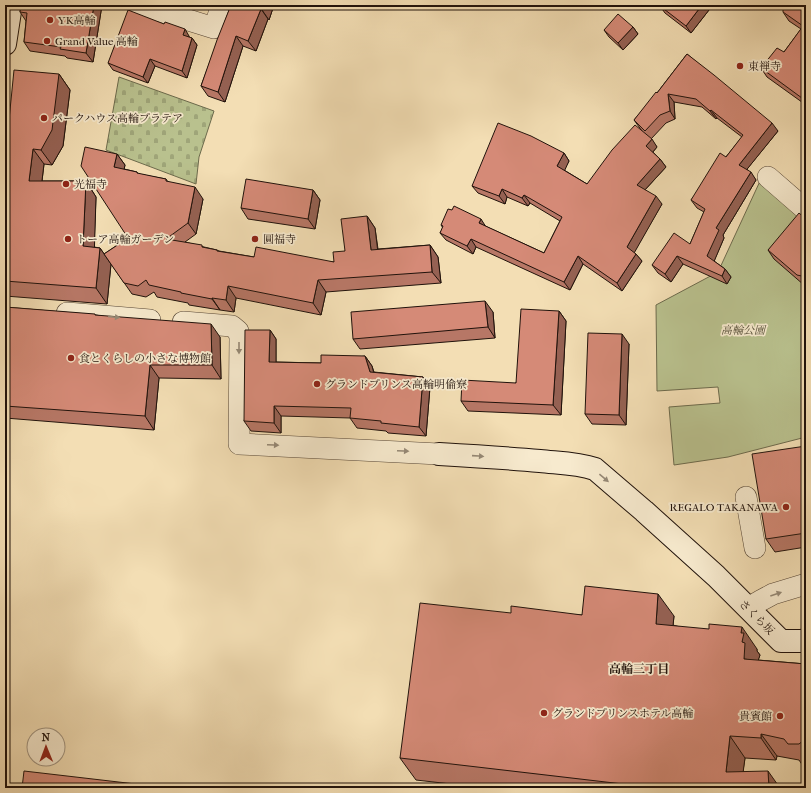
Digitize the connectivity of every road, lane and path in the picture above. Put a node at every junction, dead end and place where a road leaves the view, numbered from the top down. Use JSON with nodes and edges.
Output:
{"nodes":[{"id":1,"x":11,"y":5,"type":"edge"},
{"id":2,"x":140,"y":5,"type":"edge"},
{"id":3,"x":222,"y":5,"type":"edge"},
{"id":4,"x":5,"y":44,"type":"edge"},
{"id":5,"x":768,"y":178,"type":"dead end"},
{"id":6,"x":806,"y":210,"type":"edge"},
{"id":7,"x":52,"y":312,"type":"edge"},
{"id":8,"x":440,"y":454,"type":"joint"},
{"id":9,"x":746,"y":498,"type":"dead end"},
{"id":10,"x":755,"y":548,"type":"dead end"},
{"id":11,"x":806,"y":584,"type":"edge"},
{"id":12,"x":748,"y":608,"type":"junction"},
{"id":13,"x":806,"y":640,"type":"edge"}],
"edges":[{"from":1,"to":4,"type":"street"},
{"from":2,"to":3,"type":"street"},
{"from":5,"to":6,"type":"street"},
{"from":7,"to":8,"type":"street","one_way":true},
{"from":8,"to":12,"type":"street","name":"さくら坂","one_way":true},
{"from":9,"to":10,"type":"street"},
{"from":12,"to":11,"type":"street","one_way":true},
{"from":12,"to":13,"type":"street","name":"さくら坂"}]}
